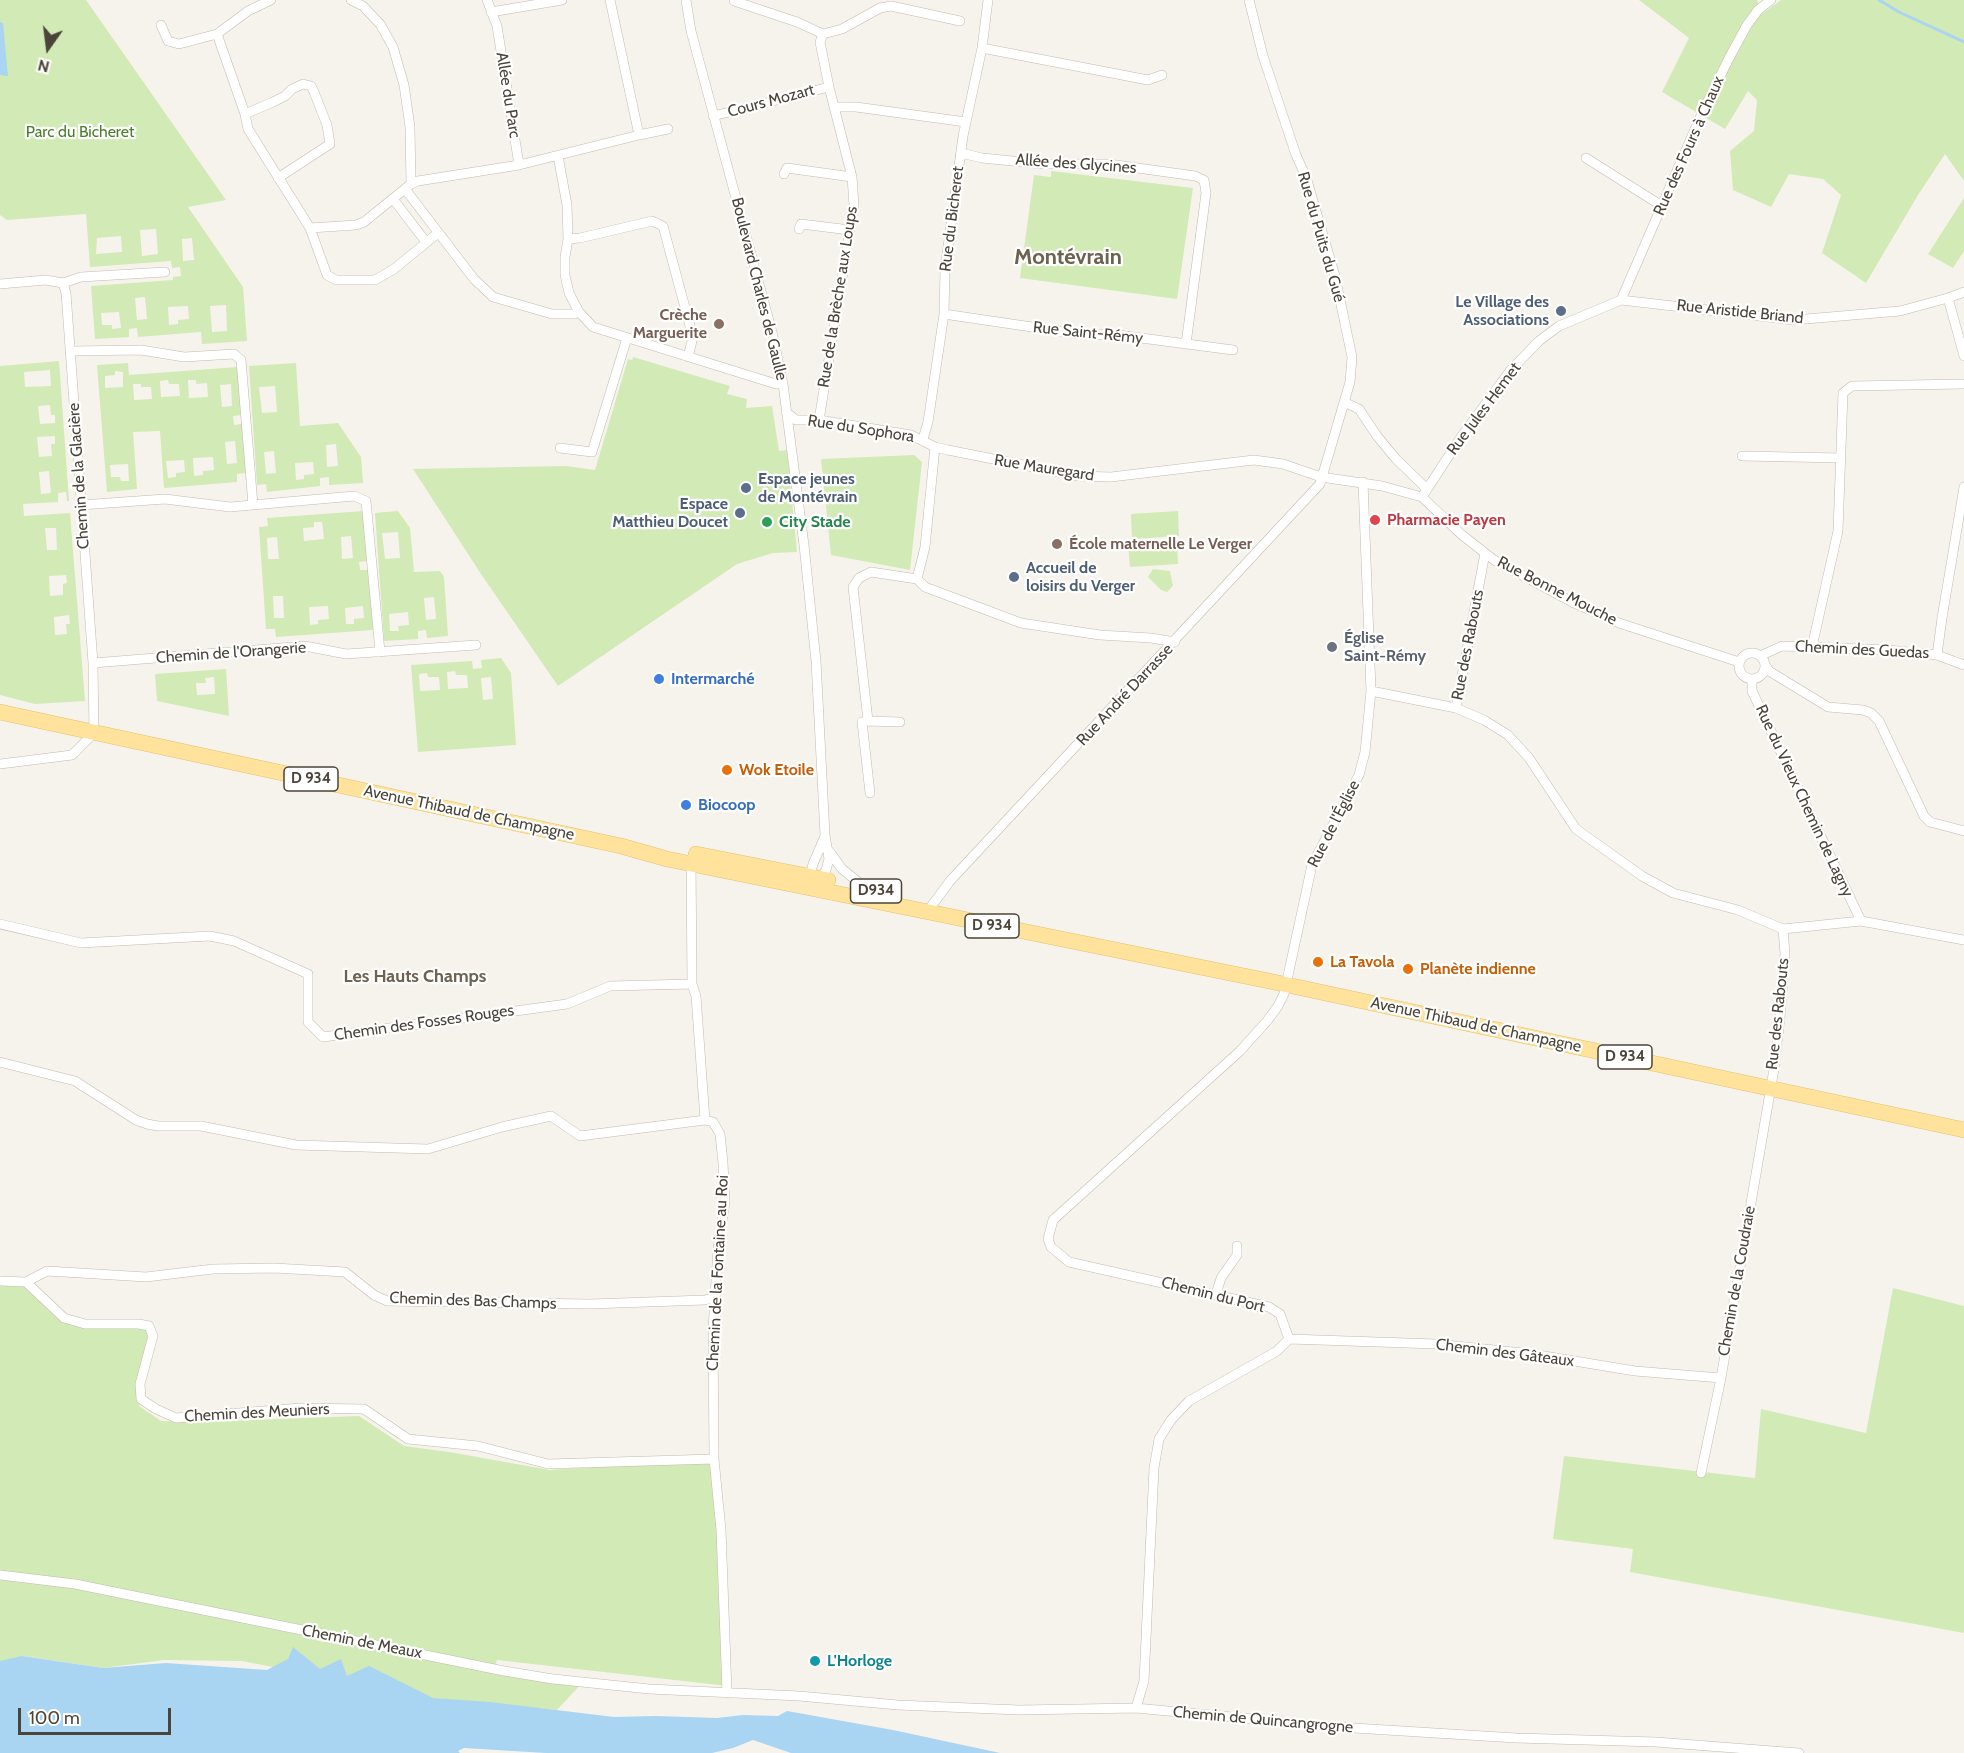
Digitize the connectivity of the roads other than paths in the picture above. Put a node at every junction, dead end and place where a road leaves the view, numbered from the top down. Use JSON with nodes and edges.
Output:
{"nodes":[{"id":1,"x":271,"y":0,"type":"edge"},
{"id":2,"x":351,"y":0,"type":"edge"},
{"id":3,"x":487,"y":0,"type":"edge"},
{"id":4,"x":562,"y":0,"type":"edge"},
{"id":5,"x":610,"y":0,"type":"edge"},
{"id":6,"x":687,"y":0,"type":"edge"},
{"id":7,"x":988,"y":0,"type":"edge"},
{"id":8,"x":1249,"y":0,"type":"edge"},
{"id":9,"x":1771,"y":0,"type":"edge"},
{"id":10,"x":734,"y":1,"type":"edge"},
{"id":11,"x":365,"y":3,"type":"edge"},
{"id":12,"x":496,"y":11,"type":"junction"},
{"id":13,"x":960,"y":21,"type":"dead end"},
{"id":14,"x":161,"y":26,"type":"dead end"},
{"id":15,"x":217,"y":34,"type":"junction"},
{"id":16,"x":823,"y":34,"type":"junction"},
{"id":17,"x":982,"y":48,"type":"junction"},
{"id":18,"x":1162,"y":75,"type":"dead end"},
{"id":19,"x":829,"y":87,"type":"junction"},
{"id":20,"x":834,"y":107,"type":"junction"},
{"id":21,"x":245,"y":114,"type":"junction"},
{"id":22,"x":713,"y":116,"type":"junction"},
{"id":23,"x":966,"y":122,"type":"junction"},
{"id":24,"x":668,"y":129,"type":"dead end"},
{"id":25,"x":639,"y":135,"type":"junction"},
{"id":26,"x":961,"y":153,"type":"junction"},
{"id":27,"x":558,"y":156,"type":"junction"},
{"id":28,"x":1586,"y":158,"type":"dead end"},
{"id":29,"x":519,"y":165,"type":"junction"},
{"id":30,"x":784,"y":174,"type":"dead end"},
{"id":31,"x":852,"y":177,"type":"junction"},
{"id":32,"x":278,"y":178,"type":"junction"},
{"id":33,"x":408,"y":187,"type":"junction"},
{"id":34,"x":393,"y":200,"type":"junction"},
{"id":35,"x":1662,"y":206,"type":"junction"},
{"id":36,"x":310,"y":228,"type":"junction"},
{"id":37,"x":799,"y":229,"type":"dead end"},
{"id":38,"x":850,"y":230,"type":"junction"},
{"id":39,"x":438,"y":232,"type":"junction"},
{"id":40,"x":568,"y":238,"type":"junction"},
{"id":41,"x":426,"y":242,"type":"junction"},
{"id":42,"x":165,"y":272,"type":"dead end"},
{"id":43,"x":63,"y":283,"type":"junction"},
{"id":44,"x":0,"y":284,"type":"edge"},
{"id":45,"x":1964,"y":292,"type":"edge"},
{"id":46,"x":1948,"y":298,"type":"junction"},
{"id":47,"x":1621,"y":300,"type":"junction"},
{"id":48,"x":579,"y":312,"type":"junction"},
{"id":49,"x":944,"y":314,"type":"junction"},
{"id":50,"x":627,"y":338,"type":"junction"},
{"id":51,"x":1186,"y":344,"type":"junction"},
{"id":52,"x":1233,"y":350,"type":"dead end"},
{"id":53,"x":70,"y":351,"type":"junction"},
{"id":54,"x":1964,"y":356,"type":"edge"},
{"id":55,"x":688,"y":357,"type":"junction"},
{"id":56,"x":783,"y":384,"type":"junction"},
{"id":57,"x":1964,"y":384,"type":"edge"},
{"id":58,"x":1344,"y":402,"type":"junction"},
{"id":59,"x":786,"y":412,"type":"junction"},
{"id":60,"x":819,"y":420,"type":"junction"},
{"id":61,"x":923,"y":439,"type":"junction"},
{"id":62,"x":935,"y":447,"type":"junction"},
{"id":63,"x":560,"y":448,"type":"dead end"},
{"id":64,"x":1742,"y":456,"type":"dead end"},
{"id":65,"x":1841,"y":458,"type":"junction"},
{"id":66,"x":1321,"y":477,"type":"junction"},
{"id":67,"x":1363,"y":482,"type":"junction"},
{"id":68,"x":1964,"y":487,"type":"edge"},
{"id":69,"x":1424,"y":492,"type":"junction"},
{"id":70,"x":81,"y":505,"type":"junction"},
{"id":71,"x":254,"y":505,"type":"junction"},
{"id":72,"x":1485,"y":553,"type":"junction"},
{"id":73,"x":917,"y":579,"type":"junction"},
{"id":74,"x":1175,"y":642,"type":"junction"},
{"id":75,"x":476,"y":645,"type":"dead end"},
{"id":76,"x":1812,"y":647,"type":"junction"},
{"id":77,"x":380,"y":652,"type":"junction"},
{"id":78,"x":1937,"y":655,"type":"junction"},
{"id":79,"x":1760,"y":656,"type":"junction"},
{"id":80,"x":93,"y":663,"type":"junction"},
{"id":81,"x":1739,"y":664,"type":"junction"},
{"id":82,"x":1964,"y":664,"type":"edge"},
{"id":83,"x":1766,"y":666,"type":"junction"},
{"id":84,"x":1752,"y":680,"type":"junction"},
{"id":85,"x":1371,"y":692,"type":"junction"},
{"id":86,"x":1456,"y":708,"type":"junction"},
{"id":87,"x":0,"y":712,"type":"edge"},
{"id":88,"x":868,"y":721,"type":"junction"},
{"id":89,"x":900,"y":722,"type":"dead end"},
{"id":90,"x":94,"y":732,"type":"junction"},
{"id":91,"x":0,"y":764,"type":"edge"},
{"id":92,"x":870,"y":793,"type":"dead end"},
{"id":93,"x":1964,"y":831,"type":"edge"},
{"id":94,"x":825,"y":835,"type":"junction"},
{"id":95,"x":828,"y":849,"type":"junction"},
{"id":96,"x":691,"y":858,"type":"junction"},
{"id":97,"x":815,"y":881,"type":"junction"},
{"id":98,"x":867,"y":889,"type":"junction"},
{"id":99,"x":930,"y":908,"type":"junction"},
{"id":100,"x":1861,"y":921,"type":"junction"},
{"id":101,"x":0,"y":924,"type":"edge"},
{"id":102,"x":1783,"y":929,"type":"junction"},
{"id":103,"x":1964,"y":940,"type":"edge"},
{"id":104,"x":692,"y":984,"type":"junction"},
{"id":105,"x":1287,"y":985,"type":"junction"},
{"id":106,"x":0,"y":1062,"type":"edge"},
{"id":107,"x":1770,"y":1088,"type":"junction"},
{"id":108,"x":705,"y":1120,"type":"junction"},
{"id":109,"x":1964,"y":1130,"type":"edge"},
{"id":110,"x":1237,"y":1246,"type":"dead end"},
{"id":111,"x":0,"y":1281,"type":"edge"},
{"id":112,"x":26,"y":1282,"type":"junction"},
{"id":113,"x":1216,"y":1294,"type":"junction"},
{"id":114,"x":716,"y":1297,"type":"junction"},
{"id":115,"x":1289,"y":1339,"type":"junction"},
{"id":116,"x":1721,"y":1378,"type":"junction"},
{"id":117,"x":714,"y":1459,"type":"junction"},
{"id":118,"x":1701,"y":1473,"type":"dead end"},
{"id":119,"x":0,"y":1575,"type":"edge"},
{"id":120,"x":727,"y":1692,"type":"junction"},
{"id":121,"x":1136,"y":1708,"type":"junction"},
{"id":122,"x":1799,"y":1753,"type":"edge"}],
"edges":[{"from":1,"to":15,"type":"street"},
{"from":2,"to":11,"type":"street"},
{"from":3,"to":12,"type":"street","name":"Allée du Parc"},
{"from":4,"to":12,"type":"street"},
{"from":5,"to":25,"type":"street"},
{"from":6,"to":22,"type":"street","name":"Boulevard Charles de Gaulle"},
{"from":7,"to":17,"type":"street","name":"Rue du Bicheret"},
{"from":8,"to":58,"type":"street","name":"Rue du Puits du Gué"},
{"from":9,"to":35,"type":"street","name":"Rue des Fours à Chaux"},
{"from":10,"to":16,"type":"street"},
{"from":11,"to":33,"type":"street"},
{"from":12,"to":29,"type":"street","name":"Allée du Parc"},
{"from":13,"to":16,"type":"street"},
{"from":14,"to":15,"type":"street"},
{"from":15,"to":21,"type":"street"},
{"from":16,"to":19,"type":"street","name":"Rue de la Brèche aux Loups"},
{"from":17,"to":18,"type":"street"},
{"from":17,"to":23,"type":"street","name":"Rue du Bicheret"},
{"from":19,"to":20,"type":"street","name":"Rue de la Brèche aux Loups"},
{"from":19,"to":22,"type":"street","name":"Cours Mozart"},
{"from":20,"to":23,"type":"street"},
{"from":20,"to":31,"type":"street","name":"Rue de la Brèche aux Loups"},
{"from":21,"to":32,"type":"street"},
{"from":21,"to":32,"type":"street"},
{"from":22,"to":56,"type":"street","name":"Boulevard Charles de Gaulle"},
{"from":23,"to":26,"type":"street","name":"Rue du Bicheret"},
{"from":24,"to":25,"type":"street"},
{"from":25,"to":27,"type":"street"},
{"from":26,"to":49,"type":"street","name":"Rue du Bicheret"},
{"from":26,"to":51,"type":"street","name":"Allée des Glycines"},
{"from":27,"to":29,"type":"street"},
{"from":27,"to":40,"type":"street"},
{"from":28,"to":35,"type":"street"},
{"from":29,"to":33,"type":"street"},
{"from":30,"to":31,"type":"street"},
{"from":31,"to":38,"type":"street","name":"Rue de la Brèche aux Loups"},
{"from":32,"to":36,"type":"street"},
{"from":33,"to":34,"type":"street"},
{"from":33,"to":39,"type":"street"},
{"from":34,"to":36,"type":"street"},
{"from":34,"to":41,"type":"street"},
{"from":35,"to":47,"type":"street","name":"Rue des Fours à Chaux"},
{"from":36,"to":41,"type":"street"},
{"from":37,"to":38,"type":"street"},
{"from":38,"to":60,"type":"street","name":"Rue de la Brèche aux Loups"},
{"from":39,"to":41,"type":"street"},
{"from":39,"to":48,"type":"street"},
{"from":40,"to":48,"type":"street"},
{"from":40,"to":55,"type":"street"},
{"from":42,"to":43,"type":"street"},
{"from":43,"to":44,"type":"street"},
{"from":43,"to":53,"type":"street","name":"Chemin de la Glacière"},
{"from":45,"to":46,"type":"street","name":"Rue Aristide Briand"},
{"from":46,"to":47,"type":"street","name":"Rue Aristide Briand"},
{"from":46,"to":54,"type":"street"},
{"from":47,"to":69,"type":"street","name":"Rue Jules Hemet"},
{"from":48,"to":50,"type":"street"},
{"from":49,"to":51,"type":"street","name":"Rue Saint-Rémy"},
{"from":49,"to":61,"type":"street","name":"Rue du Bicheret"},
{"from":50,"to":55,"type":"street"},
{"from":50,"to":63,"type":"street"},
{"from":51,"to":52,"type":"street","name":"Rue Saint-Rémy"},
{"from":53,"to":70,"type":"street","name":"Chemin de la Glacière"},
{"from":53,"to":71,"type":"street"},
{"from":55,"to":56,"type":"street"},
{"from":56,"to":59,"type":"street","name":"Boulevard Charles de Gaulle"},
{"from":57,"to":65,"type":"street"},
{"from":58,"to":66,"type":"street","name":"Rue du Puits du Gué"},
{"from":58,"to":69,"type":"street","name":"Rue Bonne Mouche"},
{"from":59,"to":60,"type":"street","name":"Rue du Sophora"},
{"from":59,"to":94,"type":"street","name":"Boulevard Charles de Gaulle"},
{"from":60,"to":61,"type":"street","name":"Rue du Sophora"},
{"from":61,"to":62,"type":"street","name":"Rue du Sophora"},
{"from":62,"to":66,"type":"street","name":"Rue Mauregard"},
{"from":62,"to":73,"type":"street"},
{"from":64,"to":65,"type":"street"},
{"from":65,"to":76,"type":"street"},
{"from":66,"to":67,"type":"street"},
{"from":66,"to":74,"type":"street","name":"Rue André Darrasse"},
{"from":67,"to":69,"type":"street"},
{"from":67,"to":85,"type":"street","name":"Rue de l'Église"},
{"from":68,"to":78,"type":"street"},
{"from":69,"to":72,"type":"street","name":"Rue Bonne Mouche"},
{"from":70,"to":71,"type":"street"},
{"from":70,"to":80,"type":"street","name":"Chemin de la Glacière"},
{"from":71,"to":77,"type":"street"},
{"from":72,"to":81,"type":"street","name":"Rue Bonne Mouche"},
{"from":72,"to":86,"type":"street","name":"Rue des Rabouts"},
{"from":73,"to":74,"type":"street"},
{"from":73,"to":88,"type":"street"},
{"from":74,"to":99,"type":"street","name":"Rue André Darrasse"},
{"from":75,"to":77,"type":"street","name":"Chemin de l'Orangerie"},
{"from":76,"to":78,"type":"street","name":"Chemin des Guedas"},
{"from":76,"to":79,"type":"street","name":"Chemin des Guedas"},
{"from":77,"to":80,"type":"street","name":"Chemin de l'Orangerie"},
{"from":78,"to":82,"type":"street","name":"Chemin des Guedas"},
{"from":79,"to":81,"type":"street"},
{"from":79,"to":83,"type":"street"},
{"from":80,"to":90,"type":"street","name":"Chemin de la Glacière"},
{"from":81,"to":84,"type":"street"},
{"from":83,"to":84,"type":"street"},
{"from":83,"to":93,"type":"street"},
{"from":84,"to":100,"type":"street","name":"Rue du Vieux Chemin de Lagny"},
{"from":85,"to":86,"type":"street"},
{"from":85,"to":105,"type":"street","name":"Rue de l'Église"},
{"from":86,"to":102,"type":"street","name":"Rue des Rabouts"},
{"from":87,"to":90,"type":"main road","name":"Avenue Thibaud de Champagne","number":"D 934"},
{"from":88,"to":89,"type":"street"},
{"from":88,"to":92,"type":"street"},
{"from":90,"to":91,"type":"street"},
{"from":90,"to":96,"type":"main road","name":"Avenue Thibaud de Champagne","number":"D 934"},
{"from":94,"to":95,"type":"street","name":"Boulevard Charles de Gaulle"},
{"from":94,"to":97,"type":"street","name":"Boulevard Charles de Gaulle"},
{"from":95,"to":97,"type":"street","name":"Boulevard Charles de Gaulle"},
{"from":95,"to":98,"type":"street","name":"Boulevard Charles de Gaulle"},
{"from":96,"to":97,"type":"main road","name":"Avenue Thibaud de Champagne","number":"D 934"},
{"from":96,"to":104,"type":"street"},
{"from":97,"to":98,"type":"main road","name":"Avenue Thibaud de Champagne","number":"D934"},
{"from":97,"to":99,"type":"main road","name":"Avenue Thibaud de Champagne","number":"D 934"},
{"from":98,"to":99,"type":"main road","name":"Avenue Thibaud de Champagne","number":"D934"},
{"from":99,"to":105,"type":"main road","name":"Avenue Thibaud de Champagne","number":"D 934"},
{"from":100,"to":102,"type":"street"},
{"from":100,"to":103,"type":"street"},
{"from":101,"to":104,"type":"street","name":"Chemin des Fosses Rouges"},
{"from":102,"to":107,"type":"street","name":"Rue des Rabouts"},
{"from":104,"to":108,"type":"street"},
{"from":105,"to":107,"type":"main road","name":"Avenue Thibaud de Champagne","number":"D 934"},
{"from":105,"to":113,"type":"street","name":"Chemin du Port"},
{"from":106,"to":108,"type":"street"},
{"from":107,"to":109,"type":"main road","name":"Avenue Thibaud de Champagne","number":"D 934"},
{"from":107,"to":116,"type":"street","name":"Chemin de la Coudraie"},
{"from":108,"to":114,"type":"street","name":"Chemin de la Fontaine au Roi"},
{"from":110,"to":113,"type":"street"},
{"from":111,"to":112,"type":"street"},
{"from":112,"to":114,"type":"street","name":"Chemin des Bas Champs"},
{"from":112,"to":117,"type":"street","name":"Chemin des Meuniers"},
{"from":113,"to":115,"type":"street","name":"Chemin du Port"},
{"from":114,"to":117,"type":"street","name":"Chemin de la Fontaine au Roi"},
{"from":115,"to":116,"type":"street","name":"Chemin des Gâteaux"},
{"from":115,"to":121,"type":"street"},
{"from":116,"to":118,"type":"street","name":"Chemin de la Coudraie"},
{"from":117,"to":120,"type":"street","name":"Chemin de la Fontaine au Roi"},
{"from":119,"to":120,"type":"street","name":"Chemin de Meaux"},
{"from":120,"to":121,"type":"street","name":"Chemin de Quincangrogne"},
{"from":121,"to":122,"type":"street","name":"Chemin de Quincangrogne"}]}
